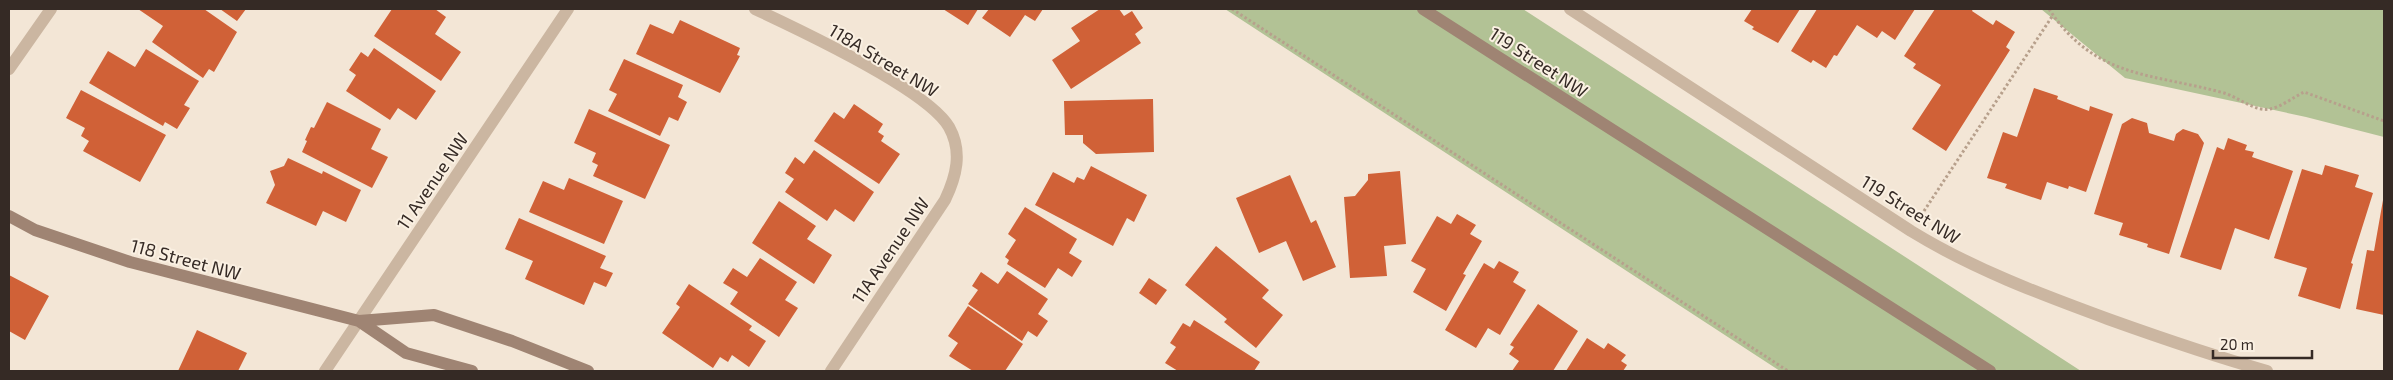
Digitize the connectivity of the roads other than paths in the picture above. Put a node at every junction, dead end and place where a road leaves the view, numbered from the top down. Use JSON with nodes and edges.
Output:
{"nodes":[{"id":1,"x":51,"y":9,"type":"edge"},
{"id":2,"x":568,"y":9,"type":"edge"},
{"id":3,"x":756,"y":9,"type":"edge"},
{"id":4,"x":1423,"y":9,"type":"edge"},
{"id":5,"x":1570,"y":9,"type":"edge"},
{"id":6,"x":9,"y":69,"type":"edge"},
{"id":7,"x":955,"y":141,"type":"joint"},
{"id":8,"x":9,"y":216,"type":"edge"},
{"id":9,"x":359,"y":321,"type":"junction"},
{"id":10,"x":325,"y":371,"type":"edge"},
{"id":11,"x":472,"y":371,"type":"edge"},
{"id":12,"x":588,"y":371,"type":"edge"},
{"id":13,"x":831,"y":371,"type":"edge"},
{"id":14,"x":1990,"y":371,"type":"edge"},
{"id":15,"x":2267,"y":371,"type":"edge"}],
"edges":[{"from":1,"to":6,"type":"street"},
{"from":2,"to":9,"type":"street","name":"11 Avenue NW"},
{"from":3,"to":7,"type":"street","name":"118A Street NW"},
{"from":4,"to":14,"type":"street","name":"119 Street NW"},
{"from":5,"to":15,"type":"street","name":"119 Street NW"},
{"from":7,"to":13,"type":"street","name":"11A Avenue NW"},
{"from":8,"to":9,"type":"street","name":"118 Street NW"},
{"from":9,"to":10,"type":"street","name":"11 Avenue NW"},
{"from":9,"to":11,"type":"street","name":"118 Street NW"},
{"from":9,"to":12,"type":"street","name":"118 Street NW"}]}
